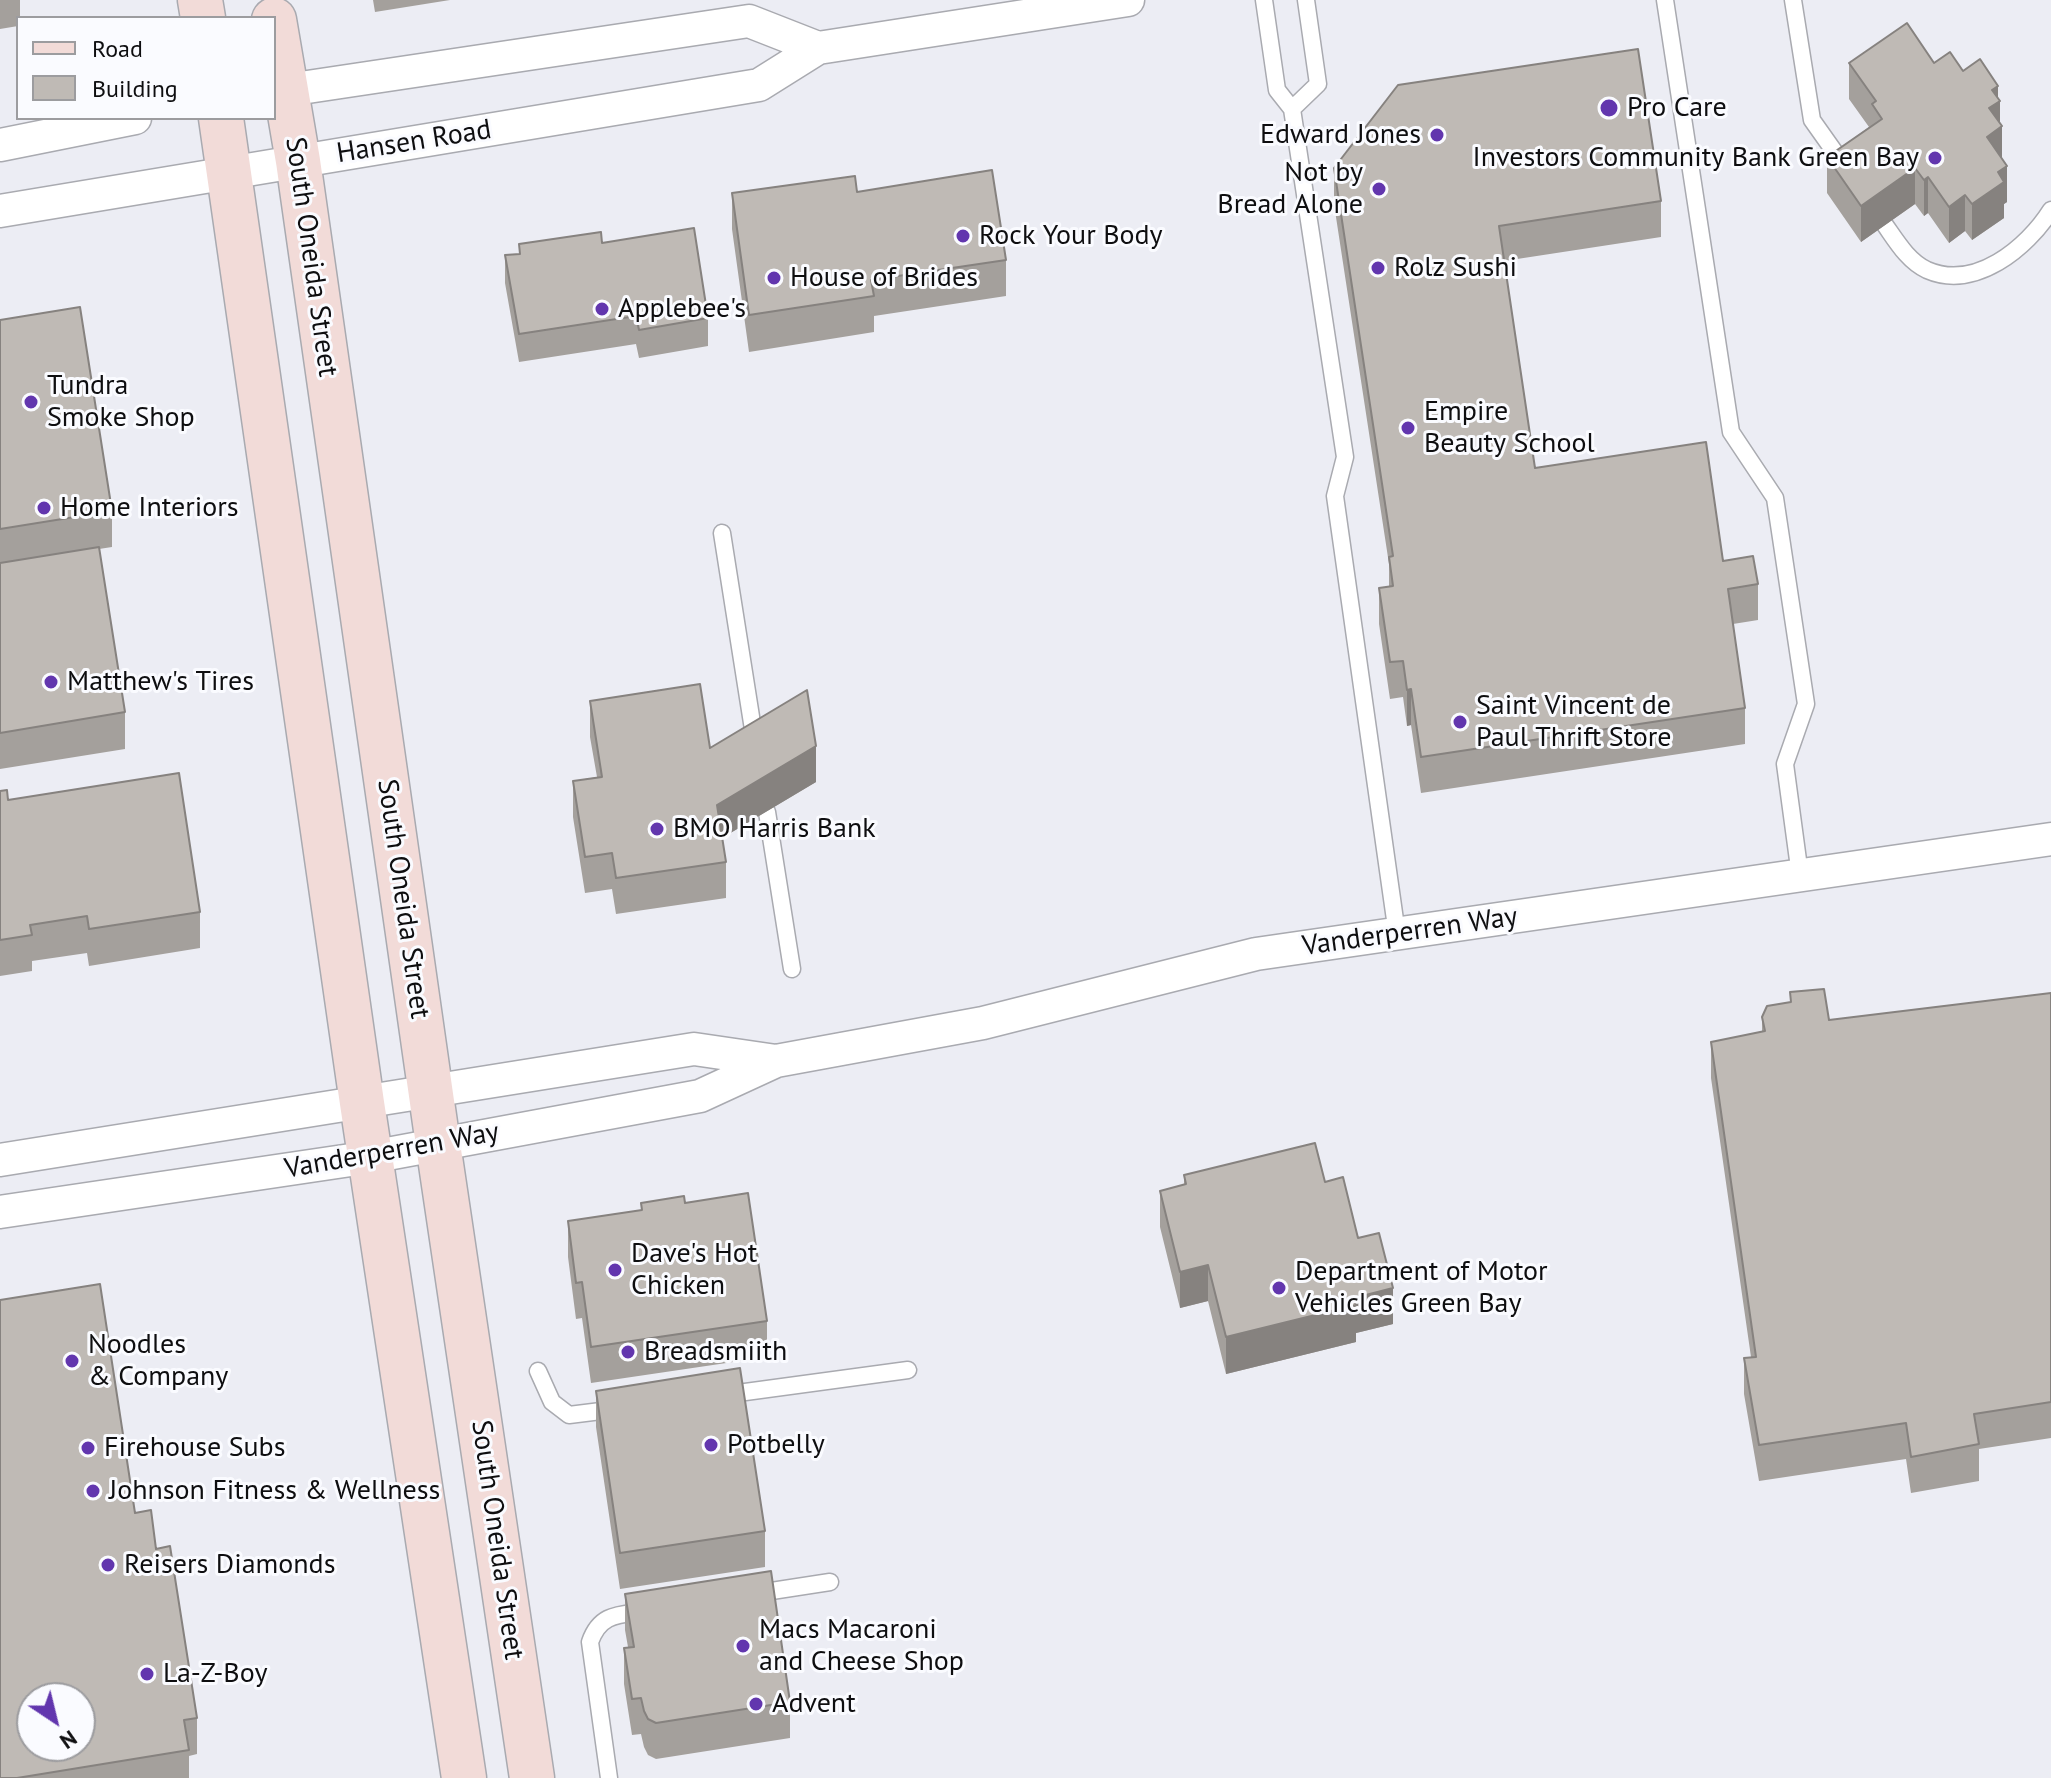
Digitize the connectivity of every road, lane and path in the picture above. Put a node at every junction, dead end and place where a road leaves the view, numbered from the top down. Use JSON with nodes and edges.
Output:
{"nodes":[{"id":1,"x":1128,"y":0,"type":"edge"},
{"id":2,"x":1264,"y":0,"type":"edge"},
{"id":3,"x":1306,"y":0,"type":"edge"},
{"id":4,"x":1665,"y":0,"type":"edge"},
{"id":5,"x":1793,"y":0,"type":"edge"},
{"id":6,"x":276,"y":40,"type":"edge"},
{"id":7,"x":818,"y":48,"type":"junction"},
{"id":8,"x":281,"y":91,"type":"edge"},
{"id":9,"x":1292,"y":109,"type":"junction"},
{"id":10,"x":125,"y":120,"type":"edge"},
{"id":11,"x":221,"y":120,"type":"edge"},
{"id":12,"x":0,"y":145,"type":"edge"},
{"id":13,"x":298,"y":161,"type":"junction"},
{"id":14,"x":228,"y":173,"type":"junction"},
{"id":15,"x":1851,"y":176,"type":"edge"},
{"id":16,"x":2051,"y":210,"type":"edge"},
{"id":17,"x":0,"y":211,"type":"edge"},
{"id":18,"x":1885,"y":225,"type":"edge"},
{"id":19,"x":722,"y":533,"type":"dead end"},
{"id":20,"x":757,"y":755,"type":"edge"},
{"id":21,"x":767,"y":812,"type":"edge"},
{"id":22,"x":2051,"y":839,"type":"edge"},
{"id":23,"x":1800,"y":875,"type":"junction"},
{"id":24,"x":1397,"y":934,"type":"junction"},
{"id":25,"x":792,"y":969,"type":"dead end"},
{"id":26,"x":776,"y":1061,"type":"junction"},
{"id":27,"x":431,"y":1092,"type":"junction"},
{"id":28,"x":362,"y":1103,"type":"junction"},
{"id":29,"x":438,"y":1144,"type":"junction"},
{"id":30,"x":371,"y":1157,"type":"junction"},
{"id":31,"x":0,"y":1160,"type":"edge"},
{"id":32,"x":0,"y":1212,"type":"edge"},
{"id":33,"x":908,"y":1370,"type":"dead end"},
{"id":34,"x":538,"y":1371,"type":"dead end"},
{"id":35,"x":708,"y":1397,"type":"edge"},
{"id":36,"x":630,"y":1407,"type":"edge"},
{"id":37,"x":830,"y":1582,"type":"dead end"},
{"id":38,"x":738,"y":1597,"type":"edge"},
{"id":39,"x":661,"y":1609,"type":"edge"},
{"id":40,"x":464,"y":1778,"type":"edge"},
{"id":41,"x":532,"y":1778,"type":"edge"},
{"id":42,"x":609,"y":1778,"type":"edge"}],
"edges":[{"from":1,"to":7,"type":"street","name":"Hansen Road"},
{"from":2,"to":9,"type":"lane"},
{"from":3,"to":9,"type":"lane"},
{"from":4,"to":23,"type":"lane"},
{"from":5,"to":15,"type":"lane"},
{"from":6,"to":8,"type":"street","name":"South Oneida Street"},
{"from":7,"to":8,"type":"street"},
{"from":7,"to":13,"type":"street","name":"Hansen Road"},
{"from":8,"to":13,"type":"street","name":"South Oneida Street"},
{"from":9,"to":24,"type":"lane"},
{"from":10,"to":12,"type":"street"},
{"from":11,"to":14,"type":"street"},
{"from":13,"to":14,"type":"street","name":"Hansen Road"},
{"from":13,"to":27,"type":"street","name":"South Oneida Street"},
{"from":14,"to":17,"type":"street","name":"Hansen Road"},
{"from":14,"to":28,"type":"street"},
{"from":16,"to":18,"type":"lane"},
{"from":19,"to":20,"type":"lane"},
{"from":21,"to":25,"type":"lane"},
{"from":22,"to":23,"type":"street","name":"Vanderperren Way"},
{"from":23,"to":24,"type":"street","name":"Vanderperren Way"},
{"from":24,"to":26,"type":"street","name":"Vanderperren Way"},
{"from":26,"to":27,"type":"street","name":"Vanderperren Way"},
{"from":26,"to":29,"type":"street","name":"Vanderperren Way"},
{"from":27,"to":28,"type":"street","name":"Vanderperren Way"},
{"from":27,"to":29,"type":"street","name":"South Oneida Street"},
{"from":28,"to":30,"type":"street"},
{"from":28,"to":31,"type":"street","name":"Vanderperren Way"},
{"from":29,"to":30,"type":"street","name":"Vanderperren Way"},
{"from":29,"to":41,"type":"street","name":"South Oneida Street"},
{"from":30,"to":32,"type":"street","name":"Vanderperren Way"},
{"from":30,"to":40,"type":"street"},
{"from":33,"to":35,"type":"lane"},
{"from":34,"to":36,"type":"lane"},
{"from":37,"to":38,"type":"lane"},
{"from":39,"to":42,"type":"lane"}]}
